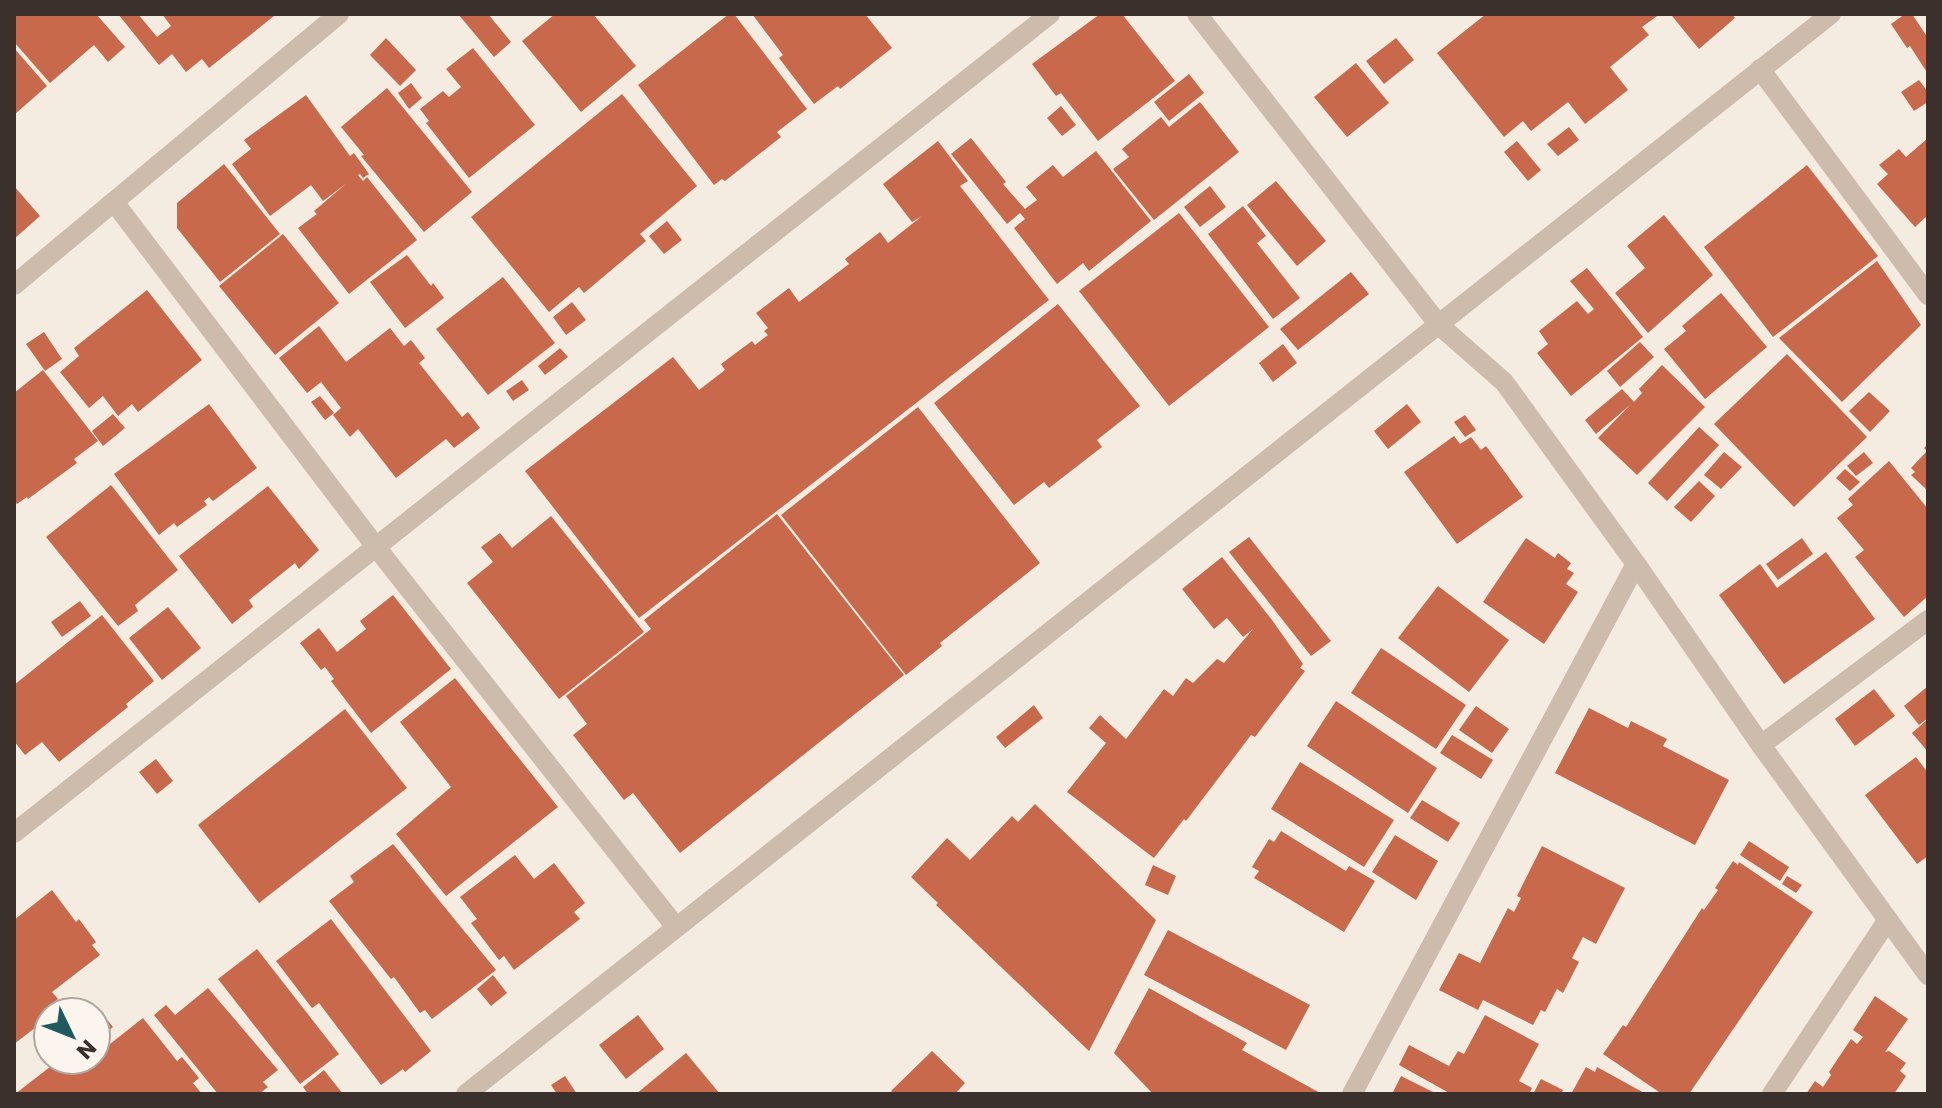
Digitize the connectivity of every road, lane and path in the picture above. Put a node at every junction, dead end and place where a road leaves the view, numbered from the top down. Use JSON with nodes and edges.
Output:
{"nodes":[{"id":1,"x":339,"y":14,"type":"edge"},
{"id":2,"x":1050,"y":14,"type":"edge"},
{"id":3,"x":1197,"y":14,"type":"edge"},
{"id":4,"x":1831,"y":14,"type":"edge"},
{"id":5,"x":1760,"y":69,"type":"junction"},
{"id":6,"x":114,"y":202,"type":"junction"},
{"id":7,"x":14,"y":285,"type":"edge"},
{"id":8,"x":1928,"y":295,"type":"edge"},
{"id":9,"x":1439,"y":325,"type":"junction"},
{"id":10,"x":376,"y":547,"type":"junction"},
{"id":11,"x":1636,"y":564,"type":"junction"},
{"id":12,"x":1928,"y":620,"type":"edge"},
{"id":13,"x":1761,"y":745,"type":"junction"},
{"id":14,"x":14,"y":833,"type":"edge"},
{"id":15,"x":1887,"y":921,"type":"junction"},
{"id":16,"x":676,"y":927,"type":"junction"},
{"id":17,"x":1928,"y":975,"type":"edge"},
{"id":18,"x":466,"y":1094,"type":"edge"},
{"id":19,"x":1352,"y":1094,"type":"edge"},
{"id":20,"x":1772,"y":1094,"type":"edge"}],
"edges":[{"from":1,"to":6,"type":"street"},
{"from":2,"to":10,"type":"street"},
{"from":3,"to":9,"type":"street"},
{"from":4,"to":5,"type":"street"},
{"from":5,"to":8,"type":"street"},
{"from":5,"to":9,"type":"street"},
{"from":6,"to":7,"type":"street"},
{"from":6,"to":10,"type":"street"},
{"from":9,"to":11,"type":"street"},
{"from":9,"to":16,"type":"street"},
{"from":10,"to":14,"type":"street"},
{"from":10,"to":16,"type":"street"},
{"from":11,"to":13,"type":"street"},
{"from":11,"to":19,"type":"street"},
{"from":12,"to":13,"type":"street"},
{"from":13,"to":15,"type":"street"},
{"from":15,"to":17,"type":"street"},
{"from":15,"to":20,"type":"street"},
{"from":16,"to":18,"type":"street"}]}
